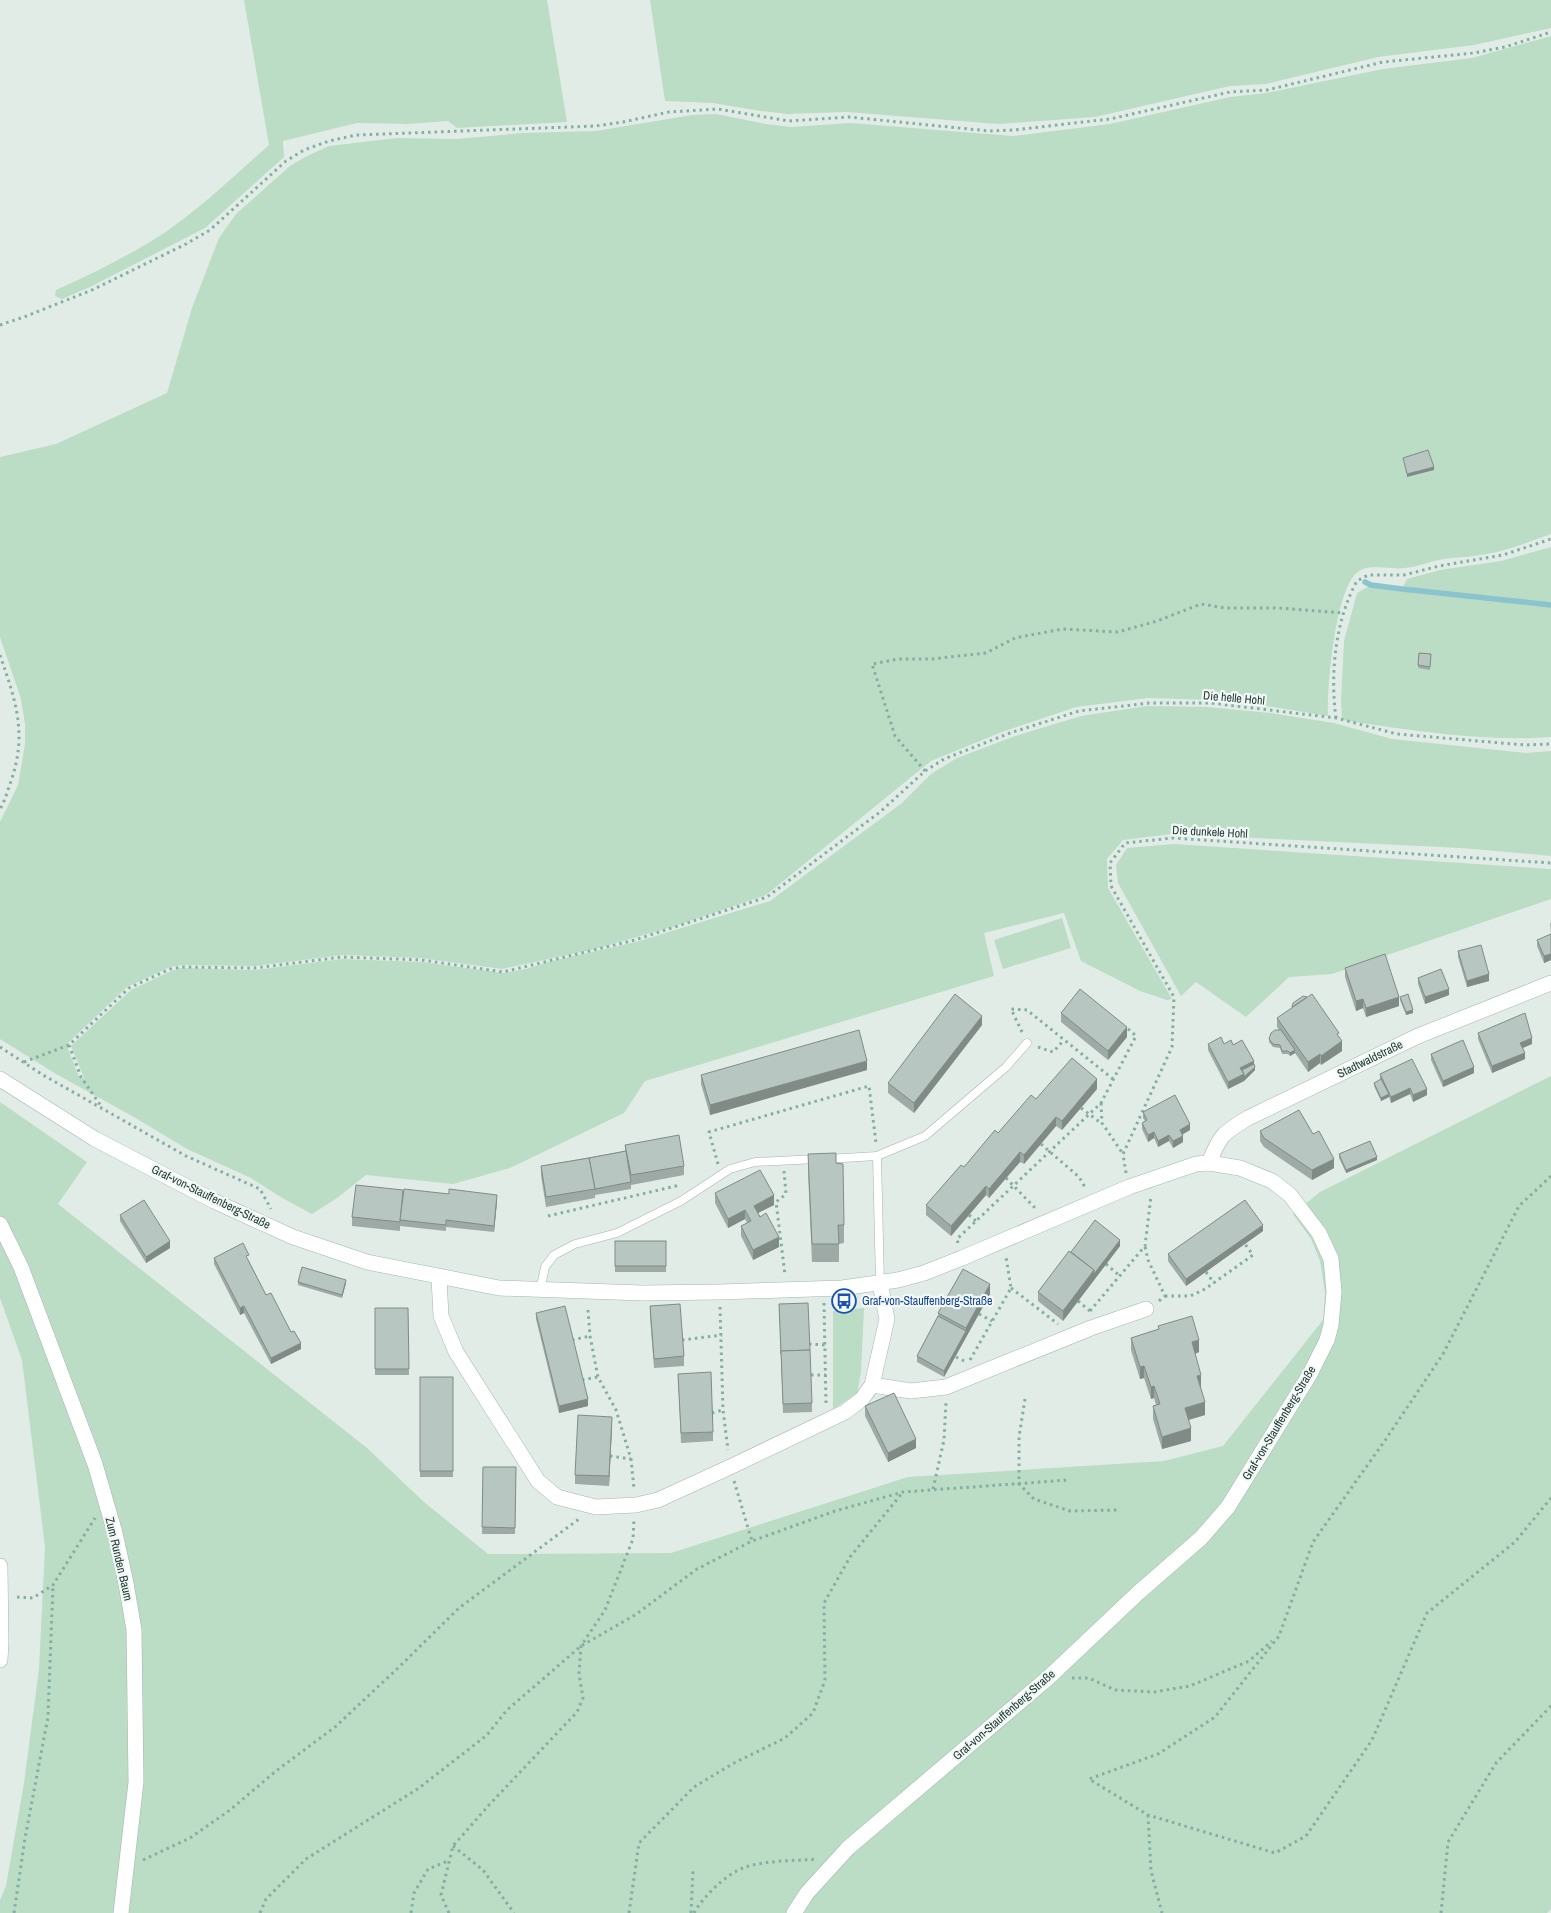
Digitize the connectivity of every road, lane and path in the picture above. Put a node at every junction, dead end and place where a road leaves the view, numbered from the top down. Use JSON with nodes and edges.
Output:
{"nodes":[{"id":1,"x":1551,"y":32,"type":"edge"},
{"id":2,"x":0,"y":325,"type":"edge"},
{"id":3,"x":1551,"y":539,"type":"edge"},
{"id":4,"x":1344,"y":613,"type":"junction"},
{"id":5,"x":0,"y":655,"type":"edge"},
{"id":6,"x":1336,"y":718,"type":"junction"},
{"id":7,"x":1551,"y":744,"type":"edge"},
{"id":8,"x":925,"y":771,"type":"junction"},
{"id":9,"x":0,"y":809,"type":"edge"},
{"id":10,"x":1551,"y":863,"type":"edge"},
{"id":11,"x":1551,"y":983,"type":"edge"},
{"id":12,"x":1123,"y":1025,"type":"edge"},
{"id":13,"x":1064,"y":1040,"type":"junction"},
{"id":14,"x":1027,"y":1043,"type":"junction"},
{"id":15,"x":69,"y":1045,"type":"junction"},
{"id":16,"x":0,"y":1047,"type":"edge"},
{"id":17,"x":24,"y":1062,"type":"junction"},
{"id":18,"x":0,"y":1079,"type":"edge"},
{"id":19,"x":1114,"y":1079,"type":"junction"},
{"id":20,"x":1102,"y":1103,"type":"junction"},
{"id":21,"x":102,"y":1108,"type":"junction"},
{"id":22,"x":1081,"y":1108,"type":"edge"},
{"id":23,"x":1089,"y":1114,"type":"junction"},
{"id":24,"x":1102,"y":1124,"type":"junction"},
{"id":25,"x":875,"y":1136,"type":"dead end"},
{"id":26,"x":1041,"y":1144,"type":"edge"},
{"id":27,"x":1050,"y":1152,"type":"junction"},
{"id":28,"x":1123,"y":1154,"type":"junction"},
{"id":29,"x":877,"y":1156,"type":"junction"},
{"id":30,"x":783,"y":1161,"type":"junction"},
{"id":31,"x":718,"y":1163,"type":"dead end"},
{"id":32,"x":1209,"y":1163,"type":"junction"},
{"id":33,"x":1551,"y":1176,"type":"edge"},
{"id":34,"x":1006,"y":1178,"type":"edge"},
{"id":35,"x":1153,"y":1178,"type":"junction"},
{"id":36,"x":1014,"y":1185,"type":"junction"},
{"id":37,"x":1129,"y":1187,"type":"junction"},
{"id":38,"x":681,"y":1201,"type":"junction"},
{"id":39,"x":1093,"y":1202,"type":"junction"},
{"id":40,"x":969,"y":1215,"type":"edge"},
{"id":41,"x":548,"y":1216,"type":"dead end"},
{"id":42,"x":976,"y":1221,"type":"junction"},
{"id":43,"x":0,"y":1224,"type":"edge"},
{"id":44,"x":1045,"y":1224,"type":"junction"},
{"id":45,"x":283,"y":1232,"type":"junction"},
{"id":46,"x":1003,"y":1242,"type":"junction"},
{"id":47,"x":1245,"y":1244,"type":"edge"},
{"id":48,"x":1145,"y":1246,"type":"junction"},
{"id":49,"x":962,"y":1258,"type":"junction"},
{"id":50,"x":1106,"y":1264,"type":"edge"},
{"id":51,"x":1206,"y":1272,"type":"edge"},
{"id":52,"x":1120,"y":1276,"type":"junction"},
{"id":53,"x":439,"y":1278,"type":"junction"},
{"id":54,"x":880,"y":1283,"type":"junction"},
{"id":55,"x":1214,"y":1283,"type":"junction"},
{"id":56,"x":824,"y":1288,"type":"junction"},
{"id":57,"x":1011,"y":1288,"type":"junction"},
{"id":58,"x":787,"y":1289,"type":"junction"},
{"id":59,"x":540,"y":1291,"type":"junction"},
{"id":60,"x":1165,"y":1296,"type":"junction"},
{"id":61,"x":1078,"y":1301,"type":"edge"},
{"id":62,"x":588,"y":1310,"type":"dead end"},
{"id":63,"x":1146,"y":1310,"type":"joint"},
{"id":64,"x":720,"y":1311,"type":"dead end"},
{"id":65,"x":1090,"y":1311,"type":"junction"},
{"id":66,"x":979,"y":1314,"type":"edge"},
{"id":67,"x":992,"y":1321,"type":"junction"},
{"id":68,"x":722,"y":1335,"type":"junction"},
{"id":69,"x":590,"y":1336,"type":"junction"},
{"id":70,"x":1073,"y":1336,"type":"junction"},
{"id":71,"x":572,"y":1340,"type":"edge"},
{"id":72,"x":682,"y":1340,"type":"edge"},
{"id":73,"x":810,"y":1344,"type":"edge"},
{"id":74,"x":825,"y":1345,"type":"junction"},
{"id":75,"x":956,"y":1357,"type":"edge"},
{"id":76,"x":968,"y":1364,"type":"junction"},
{"id":77,"x":811,"y":1375,"type":"edge"},
{"id":78,"x":826,"y":1376,"type":"junction"},
{"id":79,"x":598,"y":1377,"type":"junction"},
{"id":80,"x":582,"y":1380,"type":"edge"},
{"id":81,"x":952,"y":1384,"type":"junction"},
{"id":82,"x":872,"y":1385,"type":"junction"},
{"id":83,"x":1025,"y":1399,"type":"dead end"},
{"id":84,"x":723,"y":1410,"type":"junction"},
{"id":85,"x":712,"y":1413,"type":"edge"},
{"id":86,"x":826,"y":1420,"type":"junction"},
{"id":87,"x":610,"y":1456,"type":"edge"},
{"id":88,"x":630,"y":1458,"type":"junction"},
{"id":89,"x":730,"y":1467,"type":"junction"},
{"id":90,"x":1068,"y":1480,"type":"dead end"},
{"id":91,"x":1019,"y":1484,"type":"junction"},
{"id":92,"x":933,"y":1488,"type":"junction"},
{"id":93,"x":903,"y":1492,"type":"junction"},
{"id":94,"x":1551,"y":1498,"type":"edge"},
{"id":95,"x":106,"y":1500,"type":"junction"},
{"id":96,"x":636,"y":1505,"type":"junction"},
{"id":97,"x":596,"y":1507,"type":"junction"},
{"id":98,"x":1117,"y":1510,"type":"dead end"},
{"id":99,"x":752,"y":1540,"type":"junction"},
{"id":100,"x":0,"y":1566,"type":"edge"},
{"id":101,"x":53,"y":1585,"type":"junction"},
{"id":102,"x":15,"y":1597,"type":"dead end"},
{"id":103,"x":1279,"y":1636,"type":"junction"},
{"id":104,"x":581,"y":1646,"type":"junction"},
{"id":105,"x":0,"y":1660,"type":"edge"},
{"id":106,"x":1048,"y":1678,"type":"junction"},
{"id":107,"x":1551,"y":1706,"type":"edge"},
{"id":108,"x":1148,"y":1815,"type":"junction"},
{"id":109,"x":453,"y":1846,"type":"junction"},
{"id":110,"x":838,"y":1858,"type":"junction"},
{"id":111,"x":449,"y":1861,"type":"junction"},
{"id":112,"x":126,"y":1867,"type":"junction"},
{"id":113,"x":693,"y":1871,"type":"dead end"},
{"id":114,"x":14,"y":1913,"type":"edge"},
{"id":115,"x":121,"y":1913,"type":"edge"},
{"id":116,"x":260,"y":1913,"type":"edge"},
{"id":117,"x":411,"y":1913,"type":"edge"},
{"id":118,"x":450,"y":1913,"type":"edge"},
{"id":119,"x":514,"y":1913,"type":"edge"},
{"id":120,"x":629,"y":1913,"type":"edge"},
{"id":121,"x":693,"y":1913,"type":"edge"},
{"id":122,"x":794,"y":1913,"type":"edge"},
{"id":123,"x":1162,"y":1913,"type":"edge"},
{"id":124,"x":1441,"y":1913,"type":"edge"}],
"edges":[{"from":1,"to":2,"type":"path"},
{"from":3,"to":4,"type":"path"},
{"from":4,"to":6,"type":"path"},
{"from":4,"to":8,"type":"path"},
{"from":5,"to":9,"type":"path"},
{"from":6,"to":7,"type":"path","name":"Die helle Hohl"},
{"from":6,"to":8,"type":"path","name":"Die helle Hohl"},
{"from":8,"to":15,"type":"path","name":"Die helle Hohl"},
{"from":10,"to":28,"type":"path","name":"Die dunkele Hohl"},
{"from":11,"to":32,"type":"street","name":"Stadtwaldstraße"},
{"from":12,"to":19,"type":"path"},
{"from":13,"to":14,"type":"path"},
{"from":13,"to":14,"type":"path"},
{"from":13,"to":19,"type":"path"},
{"from":14,"to":29,"type":"lane"},
{"from":15,"to":17,"type":"path"},
{"from":15,"to":21,"type":"path"},
{"from":16,"to":17,"type":"path"},
{"from":17,"to":21,"type":"path"},
{"from":18,"to":45,"type":"street","name":"Graf-von-Stauffenberg-Straße"},
{"from":19,"to":20,"type":"path"},
{"from":20,"to":23,"type":"path"},
{"from":20,"to":24,"type":"path"},
{"from":21,"to":45,"type":"path"},
{"from":22,"to":23,"type":"path"},
{"from":23,"to":24,"type":"path"},
{"from":23,"to":27,"type":"path"},
{"from":24,"to":28,"type":"path"},
{"from":25,"to":31,"type":"path"},
{"from":26,"to":27,"type":"path"},
{"from":27,"to":36,"type":"path"},
{"from":27,"to":39,"type":"path"},
{"from":28,"to":37,"type":"path"},
{"from":29,"to":30,"type":"lane"},
{"from":29,"to":54,"type":"lane"},
{"from":30,"to":38,"type":"lane"},
{"from":30,"to":58,"type":"path"},
{"from":32,"to":35,"type":"street","name":"Graf-von-Stauffenberg-Straße"},
{"from":32,"to":106,"type":"street","name":"Graf-von-Stauffenberg-Straße"},
{"from":33,"to":103,"type":"path"},
{"from":34,"to":36,"type":"path"},
{"from":35,"to":37,"type":"street","name":"Graf-von-Stauffenberg-Straße"},
{"from":35,"to":48,"type":"path"},
{"from":36,"to":42,"type":"path"},
{"from":36,"to":44,"type":"path"},
{"from":37,"to":39,"type":"street","name":"Graf-von-Stauffenberg-Straße"},
{"from":38,"to":41,"type":"path"},
{"from":38,"to":59,"type":"lane"},
{"from":39,"to":44,"type":"street","name":"Graf-von-Stauffenberg-Straße"},
{"from":40,"to":42,"type":"path"},
{"from":42,"to":49,"type":"path"},
{"from":43,"to":95,"type":"street","name":"Zum Runden Baum"},
{"from":44,"to":46,"type":"street","name":"Graf-von-Stauffenberg-Straße"},
{"from":45,"to":53,"type":"street","name":"Graf-von-Stauffenberg-Straße"},
{"from":46,"to":49,"type":"street","name":"Graf-von-Stauffenberg-Straße"},
{"from":46,"to":57,"type":"path"},
{"from":47,"to":55,"type":"path"},
{"from":48,"to":52,"type":"path"},
{"from":48,"to":60,"type":"path"},
{"from":49,"to":54,"type":"street","name":"Graf-von-Stauffenberg-Straße"},
{"from":50,"to":52,"type":"path"},
{"from":51,"to":55,"type":"path"},
{"from":52,"to":65,"type":"path"},
{"from":53,"to":59,"type":"street","name":"Graf-von-Stauffenberg-Straße"},
{"from":53,"to":97,"type":"street"},
{"from":54,"to":56,"type":"street","name":"Graf-von-Stauffenberg-Straße"},
{"from":54,"to":82,"type":"street"},
{"from":55,"to":60,"type":"path"},
{"from":56,"to":58,"type":"street","name":"Graf-von-Stauffenberg-Straße"},
{"from":56,"to":74,"type":"path"},
{"from":57,"to":67,"type":"path"},
{"from":57,"to":70,"type":"path"},
{"from":58,"to":59,"type":"street","name":"Graf-von-Stauffenberg-Straße"},
{"from":60,"to":63,"type":"path"},
{"from":61,"to":65,"type":"path"},
{"from":62,"to":69,"type":"path"},
{"from":63,"to":70,"type":"street"},
{"from":64,"to":68,"type":"path"},
{"from":65,"to":70,"type":"path"},
{"from":66,"to":67,"type":"path"},
{"from":67,"to":76,"type":"path"},
{"from":68,"to":72,"type":"path"},
{"from":68,"to":84,"type":"path"},
{"from":69,"to":71,"type":"path"},
{"from":69,"to":79,"type":"path"},
{"from":70,"to":81,"type":"street"},
{"from":73,"to":74,"type":"path"},
{"from":74,"to":78,"type":"path"},
{"from":75,"to":76,"type":"path"},
{"from":76,"to":81,"type":"path"},
{"from":77,"to":78,"type":"path"},
{"from":78,"to":86,"type":"path"},
{"from":79,"to":80,"type":"path"},
{"from":79,"to":88,"type":"path"},
{"from":81,"to":82,"type":"street"},
{"from":81,"to":92,"type":"path"},
{"from":82,"to":86,"type":"street"},
{"from":83,"to":91,"type":"path"},
{"from":84,"to":85,"type":"path"},
{"from":84,"to":89,"type":"path"},
{"from":86,"to":89,"type":"street"},
{"from":87,"to":88,"type":"path"},
{"from":88,"to":96,"type":"path"},
{"from":89,"to":96,"type":"street"},
{"from":89,"to":99,"type":"path"},
{"from":90,"to":91,"type":"path"},
{"from":91,"to":92,"type":"path"},
{"from":91,"to":98,"type":"path"},
{"from":92,"to":93,"type":"path"},
{"from":93,"to":99,"type":"path"},
{"from":93,"to":120,"type":"path"},
{"from":94,"to":108,"type":"path"},
{"from":95,"to":101,"type":"path"},
{"from":95,"to":112,"type":"street","name":"Zum Runden Baum"},
{"from":96,"to":97,"type":"street"},
{"from":96,"to":104,"type":"path"},
{"from":97,"to":112,"type":"path"},
{"from":99,"to":104,"type":"path"},
{"from":100,"to":105,"type":"street"},
{"from":101,"to":102,"type":"path"},
{"from":101,"to":114,"type":"path"},
{"from":103,"to":106,"type":"path"},
{"from":103,"to":108,"type":"path"},
{"from":104,"to":109,"type":"path"},
{"from":104,"to":116,"type":"path"},
{"from":106,"to":110,"type":"street","name":"Graf-von-Stauffenberg-Straße"},
{"from":107,"to":124,"type":"path"},
{"from":108,"to":123,"type":"path"},
{"from":109,"to":111,"type":"path"},
{"from":109,"to":119,"type":"path"},
{"from":110,"to":121,"type":"path"},
{"from":110,"to":122,"type":"street","name":"Graf-von-Stauffenberg-Straße"},
{"from":111,"to":117,"type":"path"},
{"from":111,"to":118,"type":"path"},
{"from":112,"to":115,"type":"street","name":"Zum Runden Baum"},
{"from":113,"to":121,"type":"path"}]}
